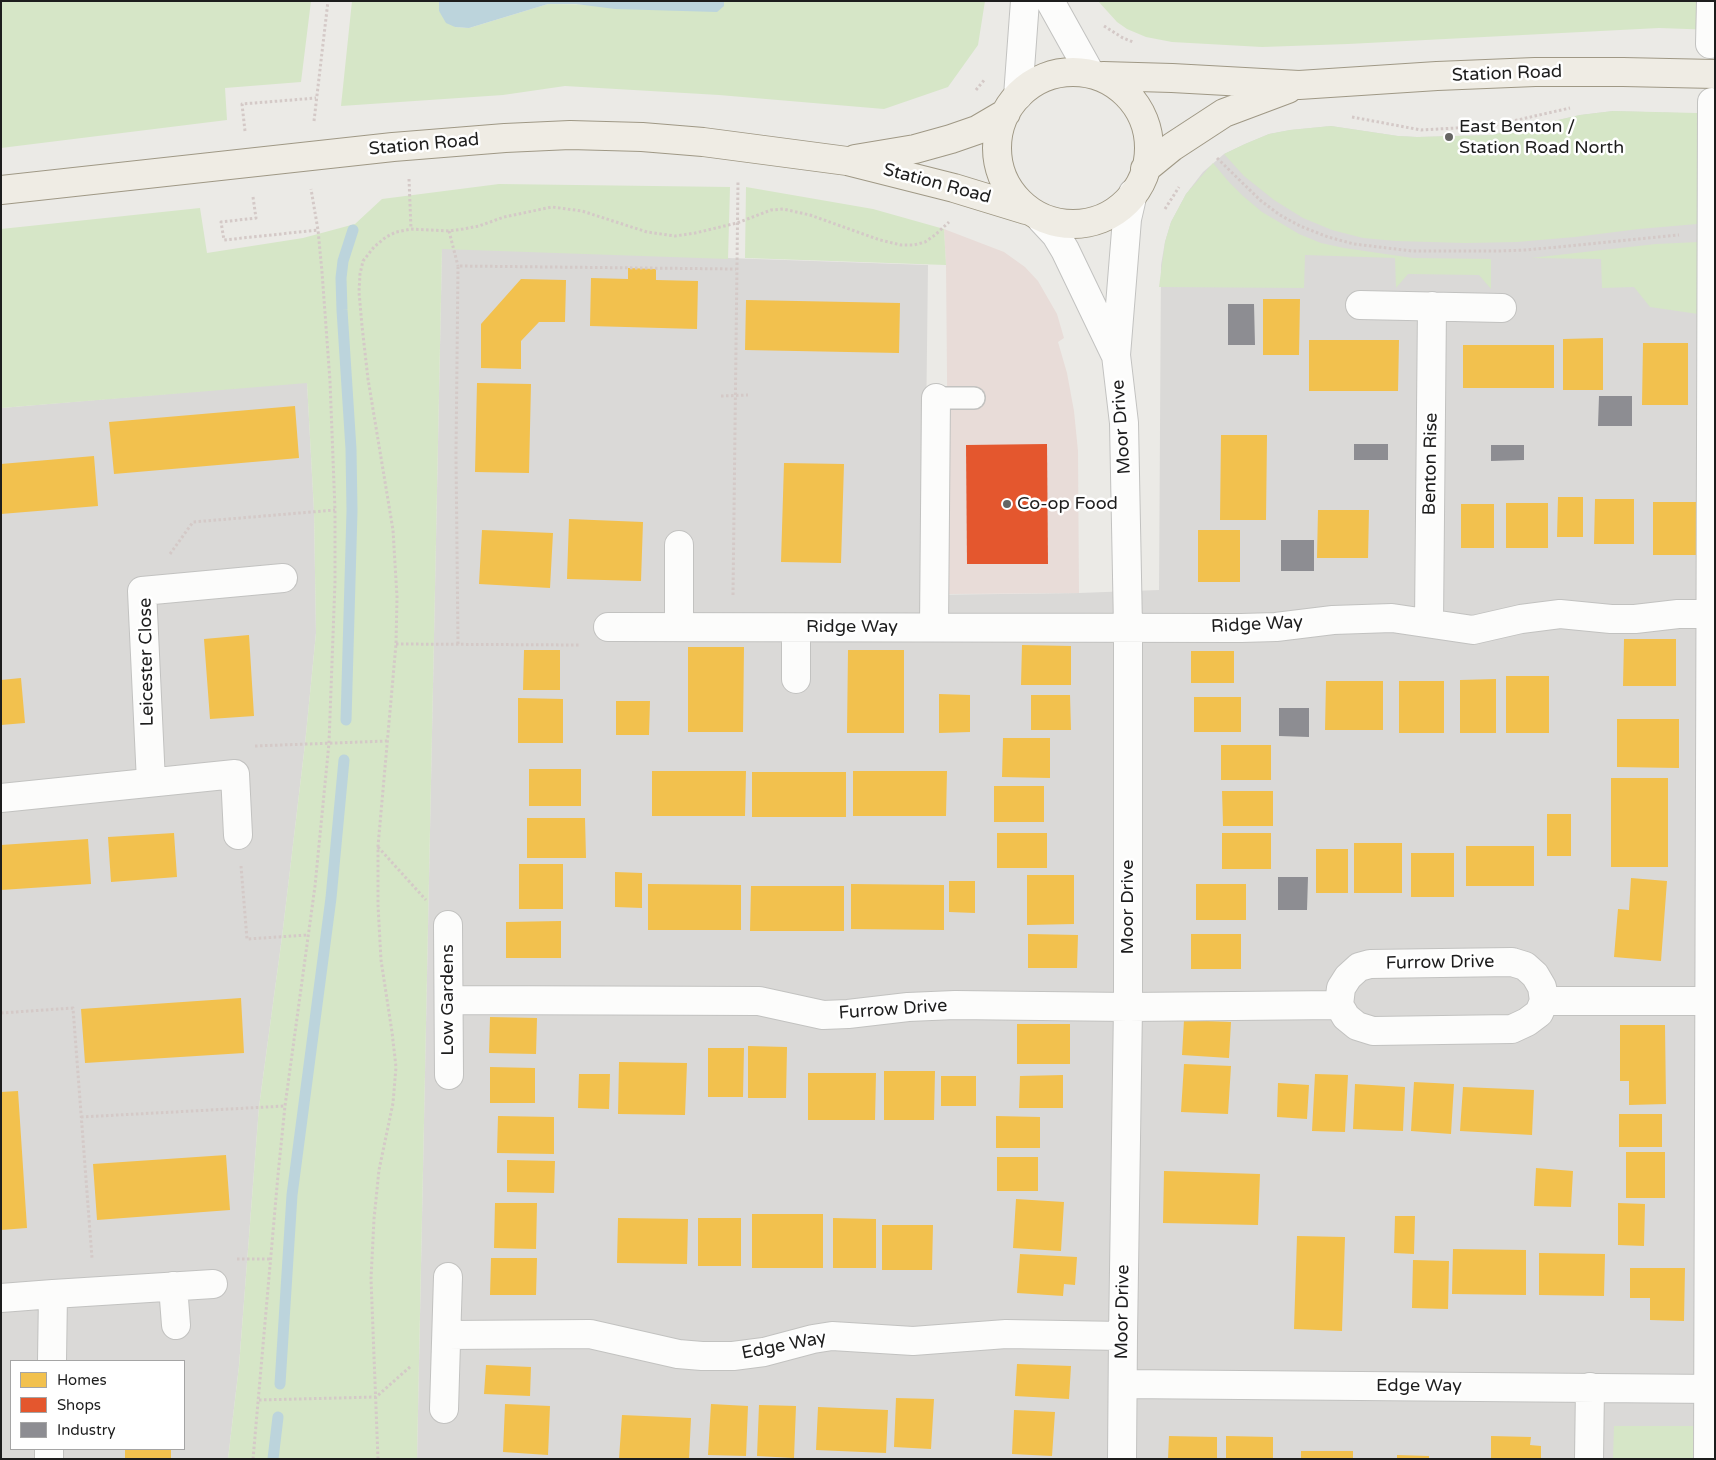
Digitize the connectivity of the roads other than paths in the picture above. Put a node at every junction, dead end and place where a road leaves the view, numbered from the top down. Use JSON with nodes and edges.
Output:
{"nodes":[{"id":1,"x":1025,"y":1,"type":"edge"},
{"id":2,"x":1050,"y":1,"type":"edge"},
{"id":3,"x":1711,"y":1,"type":"edge"},
{"id":4,"x":1710,"y":44,"type":"dead end"},
{"id":5,"x":1096,"y":74,"type":"junction"},
{"id":6,"x":1715,"y":74,"type":"edge"},
{"id":7,"x":1299,"y":85,"type":"junction"},
{"id":8,"x":1712,"y":102,"type":"dead end"},
{"id":9,"x":1012,"y":105,"type":"junction"},
{"id":10,"x":846,"y":161,"type":"junction"},
{"id":11,"x":1145,"y":169,"type":"junction"},
{"id":12,"x":1,"y":190,"type":"edge"},
{"id":13,"x":1132,"y":193,"type":"junction"},
{"id":14,"x":1034,"y":214,"type":"junction"},
{"id":15,"x":1360,"y":305,"type":"dead end"},
{"id":16,"x":1432,"y":306,"type":"junction"},
{"id":17,"x":1502,"y":308,"type":"dead end"},
{"id":18,"x":1116,"y":355,"type":"junction"},
{"id":19,"x":936,"y":398,"type":"joint"},
{"id":20,"x":974,"y":398,"type":"dead end"},
{"id":21,"x":679,"y":545,"type":"dead end"},
{"id":22,"x":283,"y":578,"type":"dead end"},
{"id":23,"x":1713,"y":614,"type":"edge"},
{"id":24,"x":1429,"y":622,"type":"junction"},
{"id":25,"x":679,"y":626,"type":"junction"},
{"id":26,"x":608,"y":627,"type":"road end"},
{"id":27,"x":934,"y":627,"type":"junction"},
{"id":28,"x":1128,"y":627,"type":"junction"},
{"id":29,"x":796,"y":628,"type":"junction"},
{"id":30,"x":796,"y":679,"type":"dead end"},
{"id":31,"x":151,"y":782,"type":"junction"},
{"id":32,"x":1,"y":798,"type":"edge"},
{"id":33,"x":238,"y":835,"type":"road end"},
{"id":34,"x":448,"y":925,"type":"road end"},
{"id":35,"x":449,"y":1000,"type":"junction"},
{"id":36,"x":1544,"y":1001,"type":"junction"},
{"id":37,"x":1712,"y":1001,"type":"edge"},
{"id":38,"x":1339,"y":1004,"type":"junction"},
{"id":39,"x":1128,"y":1007,"type":"junction"},
{"id":40,"x":449,"y":1075,"type":"dead end"},
{"id":41,"x":448,"y":1277,"type":"dead end"},
{"id":42,"x":213,"y":1284,"type":"dead end"},
{"id":43,"x":173,"y":1286,"type":"junction"},
{"id":44,"x":53,"y":1294,"type":"junction"},
{"id":45,"x":1,"y":1298,"type":"edge"},
{"id":46,"x":176,"y":1325,"type":"dead end"},
{"id":47,"x":447,"y":1335,"type":"junction"},
{"id":48,"x":1123,"y":1336,"type":"junction"},
{"id":49,"x":52,"y":1360,"type":"edge"},
{"id":50,"x":1123,"y":1384,"type":"junction"},
{"id":51,"x":1590,"y":1387,"type":"junction"},
{"id":52,"x":1712,"y":1389,"type":"edge"},
{"id":53,"x":444,"y":1410,"type":"dead end"},
{"id":54,"x":1122,"y":1459,"type":"edge"},
{"id":55,"x":1589,"y":1459,"type":"edge"},
{"id":56,"x":1708,"y":1459,"type":"edge"}],
"edges":[{"from":1,"to":9,"type":"street"},
{"from":2,"to":5,"type":"street"},
{"from":3,"to":4,"type":"street"},
{"from":5,"to":7,"type":"main road","name":"Station Road"},
{"from":5,"to":9,"type":"main road"},
{"from":5,"to":11,"type":"main road"},
{"from":6,"to":7,"type":"main road","name":"Station Road"},
{"from":7,"to":11,"type":"main road","name":"Station Road"},
{"from":8,"to":23,"type":"street"},
{"from":9,"to":10,"type":"main road","name":"Station Road"},
{"from":9,"to":14,"type":"main road"},
{"from":10,"to":12,"type":"main road","name":"Station Road"},
{"from":10,"to":14,"type":"main road","name":"Station Road"},
{"from":11,"to":13,"type":"main road"},
{"from":13,"to":14,"type":"main road"},
{"from":13,"to":18,"type":"street","name":"Moor Drive"},
{"from":14,"to":18,"type":"street","name":"Moor Drive"},
{"from":15,"to":16,"type":"street"},
{"from":16,"to":17,"type":"street"},
{"from":16,"to":24,"type":"street","name":"Benton Rise"},
{"from":18,"to":28,"type":"street","name":"Moor Drive"},
{"from":19,"to":20,"type":"lane"},
{"from":19,"to":27,"type":"street"},
{"from":21,"to":25,"type":"street"},
{"from":22,"to":31,"type":"street","name":"Leicester Close"},
{"from":23,"to":24,"type":"street","name":"Ridge Way"},
{"from":23,"to":37,"type":"street"},
{"from":24,"to":28,"type":"street","name":"Ridge Way"},
{"from":25,"to":26,"type":"street","name":"Ridge Way"},
{"from":25,"to":29,"type":"street","name":"Ridge Way"},
{"from":27,"to":28,"type":"street","name":"Ridge Way"},
{"from":27,"to":29,"type":"street","name":"Ridge Way"},
{"from":28,"to":39,"type":"street","name":"Moor Drive"},
{"from":29,"to":30,"type":"street","name":"Ridge Way"},
{"from":31,"to":32,"type":"street"},
{"from":31,"to":33,"type":"street"},
{"from":34,"to":35,"type":"street","name":"Low Gardens"},
{"from":35,"to":39,"type":"street","name":"Furrow Drive"},
{"from":35,"to":40,"type":"street","name":"Low Gardens"},
{"from":36,"to":37,"type":"street"},
{"from":36,"to":38,"type":"street"},
{"from":36,"to":38,"type":"street","name":"Furrow Drive"},
{"from":37,"to":52,"type":"street"},
{"from":38,"to":39,"type":"street","name":"Furrow Drive"},
{"from":39,"to":48,"type":"street","name":"Moor Drive"},
{"from":41,"to":47,"type":"street"},
{"from":42,"to":43,"type":"street"},
{"from":43,"to":44,"type":"street"},
{"from":43,"to":46,"type":"street"},
{"from":44,"to":45,"type":"street"},
{"from":44,"to":49,"type":"street"},
{"from":47,"to":48,"type":"street","name":"Edge Way"},
{"from":47,"to":53,"type":"street"},
{"from":48,"to":50,"type":"street","name":"Moor Drive"},
{"from":50,"to":51,"type":"street","name":"Edge Way"},
{"from":50,"to":54,"type":"street","name":"Moor Drive"},
{"from":51,"to":52,"type":"street","name":"Edge Way"},
{"from":51,"to":55,"type":"street"},
{"from":52,"to":56,"type":"street"}]}
